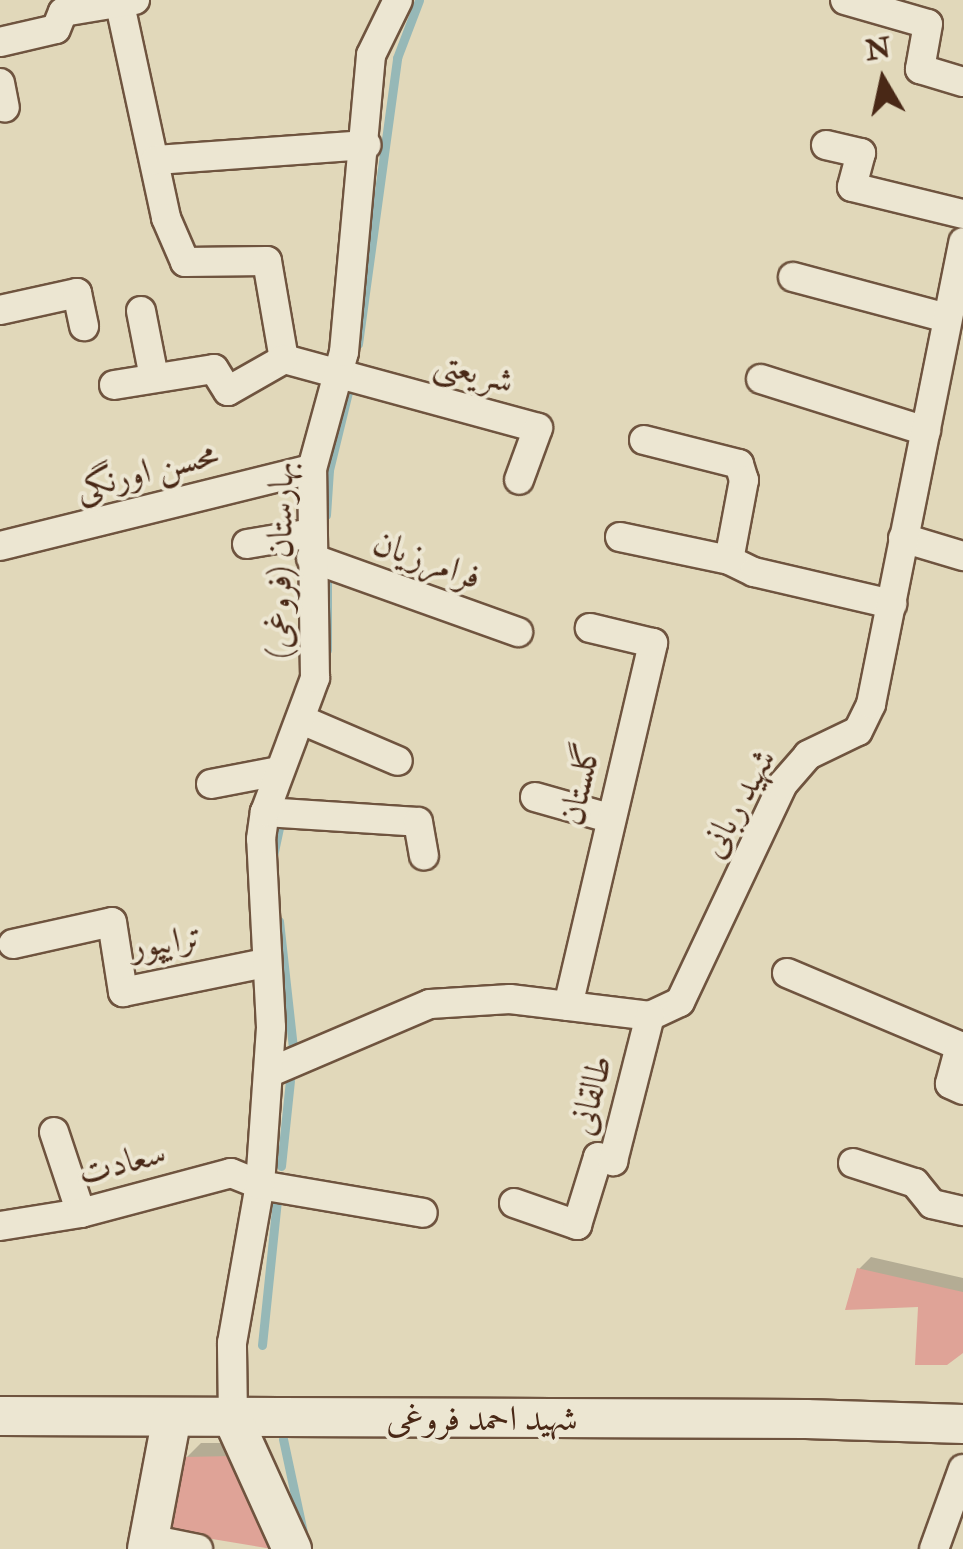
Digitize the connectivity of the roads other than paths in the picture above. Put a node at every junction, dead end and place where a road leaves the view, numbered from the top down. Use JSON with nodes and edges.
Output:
{"nodes":[{"id":1,"x":398,"y":0,"type":"edge"},
{"id":2,"x":845,"y":0,"type":"edge"},
{"id":3,"x":125,"y":1,"type":"edge"},
{"id":4,"x":0,"y":42,"type":"edge"},
{"id":5,"x":963,"y":82,"type":"edge"},
{"id":6,"x":366,"y":145,"type":"junction"},
{"id":7,"x":826,"y":145,"type":"dead end"},
{"id":8,"x":156,"y":160,"type":"junction"},
{"id":9,"x":963,"y":191,"type":"edge"},
{"id":10,"x":963,"y":200,"type":"edge"},
{"id":11,"x":963,"y":214,"type":"edge"},
{"id":12,"x":963,"y":242,"type":"edge"},
{"id":13,"x":793,"y":276,"type":"dead end"},
{"id":14,"x":0,"y":310,"type":"edge"},
{"id":15,"x":141,"y":311,"type":"dead end"},
{"id":16,"x":947,"y":318,"type":"junction"},
{"id":17,"x":84,"y":326,"type":"dead end"},
{"id":18,"x":284,"y":360,"type":"junction"},
{"id":19,"x":154,"y":377,"type":"junction"},
{"id":20,"x":346,"y":378,"type":"junction"},
{"id":21,"x":760,"y":379,"type":"dead end"},
{"id":22,"x":114,"y":384,"type":"dead end"},
{"id":23,"x":926,"y":431,"type":"junction"},
{"id":24,"x":644,"y":440,"type":"dead end"},
{"id":25,"x":312,"y":469,"type":"junction"},
{"id":26,"x":519,"y":480,"type":"dead end"},
{"id":27,"x":620,"y":537,"type":"dead end"},
{"id":28,"x":904,"y":538,"type":"junction"},
{"id":29,"x":247,"y":544,"type":"dead end"},
{"id":30,"x":0,"y":546,"type":"edge"},
{"id":31,"x":318,"y":554,"type":"junction"},
{"id":32,"x":963,"y":556,"type":"edge"},
{"id":33,"x":729,"y":560,"type":"junction"},
{"id":34,"x":892,"y":604,"type":"junction"},
{"id":35,"x":590,"y":628,"type":"dead end"},
{"id":36,"x":518,"y":632,"type":"dead end"},
{"id":37,"x":309,"y":723,"type":"junction"},
{"id":38,"x":398,"y":762,"type":"dead end"},
{"id":39,"x":279,"y":771,"type":"junction"},
{"id":40,"x":210,"y":784,"type":"dead end"},
{"id":41,"x":535,"y":797,"type":"dead end"},
{"id":42,"x":276,"y":813,"type":"junction"},
{"id":43,"x":610,"y":818,"type":"junction"},
{"id":44,"x":424,"y":855,"type":"dead end"},
{"id":45,"x":13,"y":944,"type":"dead end"},
{"id":46,"x":265,"y":963,"type":"junction"},
{"id":47,"x":787,"y":973,"type":"dead end"},
{"id":48,"x":568,"y":1006,"type":"junction"},
{"id":49,"x":650,"y":1016,"type":"junction"},
{"id":50,"x":268,"y":1073,"type":"junction"},
{"id":51,"x":963,"y":1090,"type":"edge"},
{"id":52,"x":54,"y":1132,"type":"dead end"},
{"id":53,"x":854,"y":1162,"type":"dead end"},
{"id":54,"x":260,"y":1184,"type":"junction"},
{"id":55,"x":514,"y":1202,"type":"dead end"},
{"id":56,"x":963,"y":1211,"type":"edge"},
{"id":57,"x":81,"y":1213,"type":"junction"},
{"id":58,"x":423,"y":1213,"type":"dead end"},
{"id":59,"x":0,"y":1226,"type":"edge"},
{"id":60,"x":0,"y":1416,"type":"edge"},
{"id":61,"x":172,"y":1417,"type":"junction"},
{"id":62,"x":234,"y":1419,"type":"junction"},
{"id":63,"x":963,"y":1424,"type":"edge"},
{"id":64,"x":963,"y":1469,"type":"edge"},
{"id":65,"x":148,"y":1544,"type":"edge"},
{"id":66,"x":198,"y":1549,"type":"edge"},
{"id":67,"x":292,"y":1549,"type":"edge"},
{"id":68,"x":934,"y":1549,"type":"edge"}],
"edges":[{"from":1,"to":6,"type":"street","name":"بهارستان (فروغی)"},
{"from":2,"to":5,"type":"street"},
{"from":3,"to":4,"type":"street"},
{"from":3,"to":8,"type":"street"},
{"from":6,"to":8,"type":"street"},
{"from":6,"to":20,"type":"street","name":"بهارستان (فروغی)"},
{"from":7,"to":11,"type":"street"},
{"from":8,"to":18,"type":"street"},
{"from":9,"to":10,"type":"street"},
{"from":12,"to":16,"type":"street","name":"شهید ربانی"},
{"from":13,"to":16,"type":"street"},
{"from":14,"to":17,"type":"street"},
{"from":15,"to":19,"type":"street"},
{"from":16,"to":23,"type":"street","name":"شهید ربانی"},
{"from":18,"to":19,"type":"street"},
{"from":18,"to":20,"type":"street"},
{"from":19,"to":22,"type":"street"},
{"from":20,"to":25,"type":"street","name":"بهارستان (فروغی)"},
{"from":20,"to":26,"type":"street","name":"شریعتی"},
{"from":21,"to":23,"type":"street"},
{"from":23,"to":28,"type":"street","name":"شهید ربانی"},
{"from":24,"to":33,"type":"street"},
{"from":25,"to":30,"type":"street","name":"محسن اورنگی"},
{"from":25,"to":31,"type":"street","name":"بهارستان (فروغی)"},
{"from":27,"to":33,"type":"street"},
{"from":28,"to":32,"type":"street"},
{"from":28,"to":34,"type":"street","name":"شهید ربانی"},
{"from":29,"to":31,"type":"street"},
{"from":31,"to":36,"type":"street","name":"فرامرزیان"},
{"from":31,"to":37,"type":"street","name":"بهارستان (فروغی)"},
{"from":33,"to":34,"type":"street"},
{"from":34,"to":49,"type":"street","name":"شهید ربانی"},
{"from":35,"to":43,"type":"street","name":"گلستان"},
{"from":37,"to":38,"type":"street"},
{"from":37,"to":39,"type":"street","name":"بهارستان (فروغی)"},
{"from":39,"to":40,"type":"street"},
{"from":39,"to":42,"type":"street","name":"بهارستان (فروغی)"},
{"from":41,"to":43,"type":"street"},
{"from":42,"to":44,"type":"street"},
{"from":42,"to":46,"type":"street","name":"بهارستان (فروغی)"},
{"from":43,"to":48,"type":"street","name":"گلستان"},
{"from":45,"to":46,"type":"street","name":"ترایپور"},
{"from":46,"to":50,"type":"street","name":"بهارستان (فروغی)"},
{"from":47,"to":51,"type":"street"},
{"from":48,"to":49,"type":"street"},
{"from":48,"to":50,"type":"street"},
{"from":49,"to":55,"type":"street","name":"طالقانی"},
{"from":50,"to":54,"type":"street","name":"بهارستان (فروغی)"},
{"from":52,"to":57,"type":"street"},
{"from":53,"to":56,"type":"street"},
{"from":54,"to":57,"type":"street","name":"سعادت"},
{"from":54,"to":58,"type":"street","name":"سعادت"},
{"from":54,"to":62,"type":"street","name":"بهارستان (فروغی)"},
{"from":57,"to":59,"type":"street","name":"سعادت"},
{"from":60,"to":61,"type":"main road","name":"شهید احمد فروغی"},
{"from":61,"to":62,"type":"main road","name":"شهید احمد فروغی"},
{"from":61,"to":65,"type":"main road"},
{"from":62,"to":63,"type":"main road","name":"شهید احمد فروغی"},
{"from":62,"to":67,"type":"main road"},
{"from":64,"to":68,"type":"street"},
{"from":65,"to":66,"type":"street"}]}
